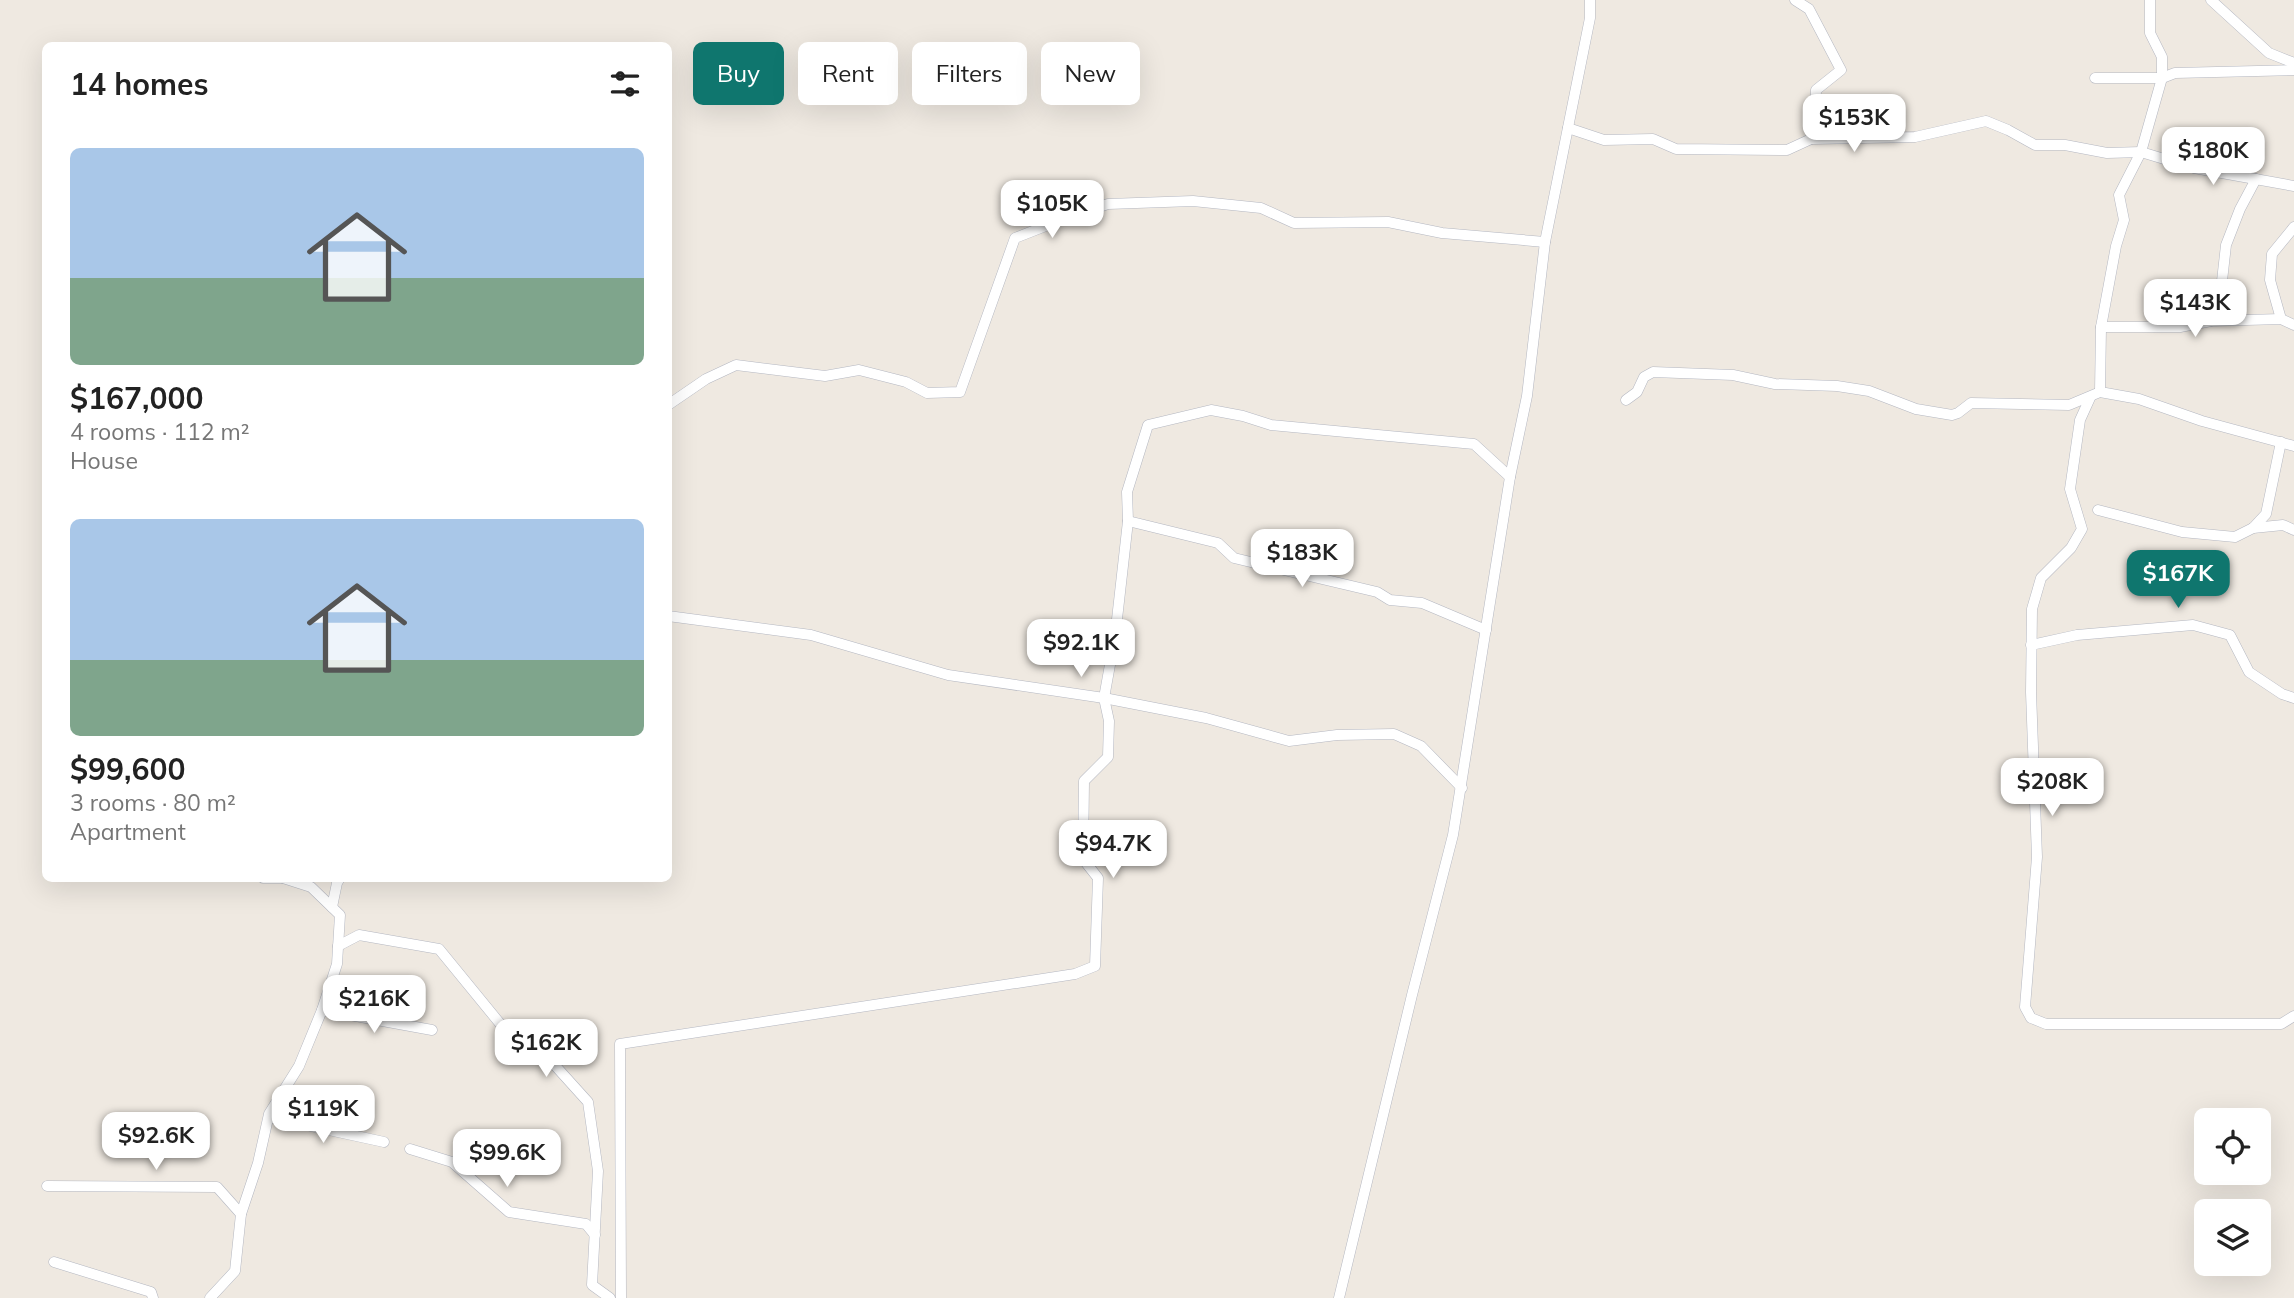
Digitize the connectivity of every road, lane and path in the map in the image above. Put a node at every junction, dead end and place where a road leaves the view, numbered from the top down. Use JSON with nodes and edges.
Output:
{"nodes":[{"id":1,"x":1590,"y":0,"type":"edge"},
{"id":2,"x":1796,"y":0,"type":"edge"},
{"id":3,"x":2150,"y":0,"type":"edge"},
{"id":4,"x":2211,"y":0,"type":"edge"},
{"id":5,"x":2294,"y":63,"type":"edge"},
{"id":6,"x":2294,"y":70,"type":"edge"},
{"id":7,"x":2095,"y":78,"type":"dead end"},
{"id":8,"x":2162,"y":78,"type":"junction"},
{"id":9,"x":1568,"y":128,"type":"junction"},
{"id":10,"x":1811,"y":139,"type":"junction"},
{"id":11,"x":2141,"y":152,"type":"junction"},
{"id":12,"x":2256,"y":179,"type":"junction"},
{"id":13,"x":2294,"y":186,"type":"edge"},
{"id":14,"x":2294,"y":227,"type":"edge"},
{"id":15,"x":1545,"y":242,"type":"junction"},
{"id":16,"x":2281,"y":319,"type":"junction"},
{"id":17,"x":2211,"y":321,"type":"junction"},
{"id":18,"x":2294,"y":325,"type":"edge"},
{"id":19,"x":2101,"y":327,"type":"junction"},
{"id":20,"x":2100,"y":392,"type":"junction"},
{"id":21,"x":2090,"y":398,"type":"junction"},
{"id":22,"x":1626,"y":400,"type":"dead end"},
{"id":23,"x":672,"y":402,"type":"edge"},
{"id":24,"x":2281,"y":442,"type":"junction"},
{"id":25,"x":2294,"y":446,"type":"edge"},
{"id":26,"x":1510,"y":477,"type":"junction"},
{"id":27,"x":2098,"y":510,"type":"dead end"},
{"id":28,"x":1128,"y":521,"type":"junction"},
{"id":29,"x":2253,"y":528,"type":"junction"},
{"id":30,"x":2294,"y":530,"type":"edge"},
{"id":31,"x":672,"y":617,"type":"edge"},
{"id":32,"x":1486,"y":630,"type":"junction"},
{"id":33,"x":2031,"y":645,"type":"junction"},
{"id":34,"x":1104,"y":698,"type":"junction"},
{"id":35,"x":2294,"y":698,"type":"edge"},
{"id":36,"x":1462,"y":788,"type":"junction"},
{"id":37,"x":295,"y":882,"type":"edge"},
{"id":38,"x":338,"y":882,"type":"edge"},
{"id":39,"x":332,"y":907,"type":"junction"},
{"id":40,"x":338,"y":946,"type":"junction"},
{"id":41,"x":322,"y":1010,"type":"junction"},
{"id":42,"x":2294,"y":1016,"type":"edge"},
{"id":43,"x":432,"y":1031,"type":"dead end"},
{"id":44,"x":269,"y":1117,"type":"junction"},
{"id":45,"x":384,"y":1142,"type":"dead end"},
{"id":46,"x":410,"y":1149,"type":"dead end"},
{"id":47,"x":47,"y":1186,"type":"dead end"},
{"id":48,"x":241,"y":1214,"type":"junction"},
{"id":49,"x":595,"y":1235,"type":"junction"},
{"id":50,"x":54,"y":1262,"type":"dead end"},
{"id":51,"x":153,"y":1298,"type":"edge"},
{"id":52,"x":210,"y":1298,"type":"edge"},
{"id":53,"x":610,"y":1298,"type":"edge"},
{"id":54,"x":621,"y":1298,"type":"edge"},
{"id":55,"x":1339,"y":1298,"type":"edge"}],
"edges":[{"from":1,"to":9,"type":"street"},
{"from":2,"to":10,"type":"street"},
{"from":3,"to":8,"type":"street"},
{"from":4,"to":5,"type":"street"},
{"from":6,"to":8,"type":"street"},
{"from":7,"to":8,"type":"street"},
{"from":8,"to":11,"type":"street"},
{"from":9,"to":10,"type":"street"},
{"from":9,"to":15,"type":"street"},
{"from":10,"to":11,"type":"street"},
{"from":11,"to":12,"type":"street"},
{"from":11,"to":19,"type":"street"},
{"from":12,"to":13,"type":"street"},
{"from":12,"to":17,"type":"street"},
{"from":14,"to":16,"type":"street"},
{"from":15,"to":23,"type":"street"},
{"from":15,"to":26,"type":"street"},
{"from":16,"to":17,"type":"street"},
{"from":16,"to":18,"type":"street"},
{"from":17,"to":19,"type":"street"},
{"from":19,"to":20,"type":"street"},
{"from":20,"to":21,"type":"street"},
{"from":20,"to":24,"type":"street"},
{"from":21,"to":22,"type":"street"},
{"from":21,"to":33,"type":"street"},
{"from":24,"to":25,"type":"street"},
{"from":24,"to":29,"type":"street"},
{"from":26,"to":28,"type":"street"},
{"from":26,"to":32,"type":"street"},
{"from":27,"to":29,"type":"street"},
{"from":28,"to":32,"type":"street"},
{"from":28,"to":34,"type":"street"},
{"from":29,"to":30,"type":"street"},
{"from":31,"to":34,"type":"street"},
{"from":32,"to":36,"type":"street"},
{"from":33,"to":35,"type":"street"},
{"from":33,"to":42,"type":"street"},
{"from":34,"to":36,"type":"street"},
{"from":34,"to":54,"type":"street"},
{"from":36,"to":55,"type":"street"},
{"from":37,"to":39,"type":"street"},
{"from":38,"to":39,"type":"street"},
{"from":39,"to":40,"type":"street"},
{"from":40,"to":41,"type":"street"},
{"from":40,"to":49,"type":"street"},
{"from":41,"to":43,"type":"street"},
{"from":41,"to":44,"type":"street"},
{"from":44,"to":45,"type":"street"},
{"from":44,"to":48,"type":"street"},
{"from":46,"to":49,"type":"street"},
{"from":47,"to":48,"type":"street"},
{"from":48,"to":52,"type":"street"},
{"from":49,"to":53,"type":"street"},
{"from":50,"to":51,"type":"street"}]}
